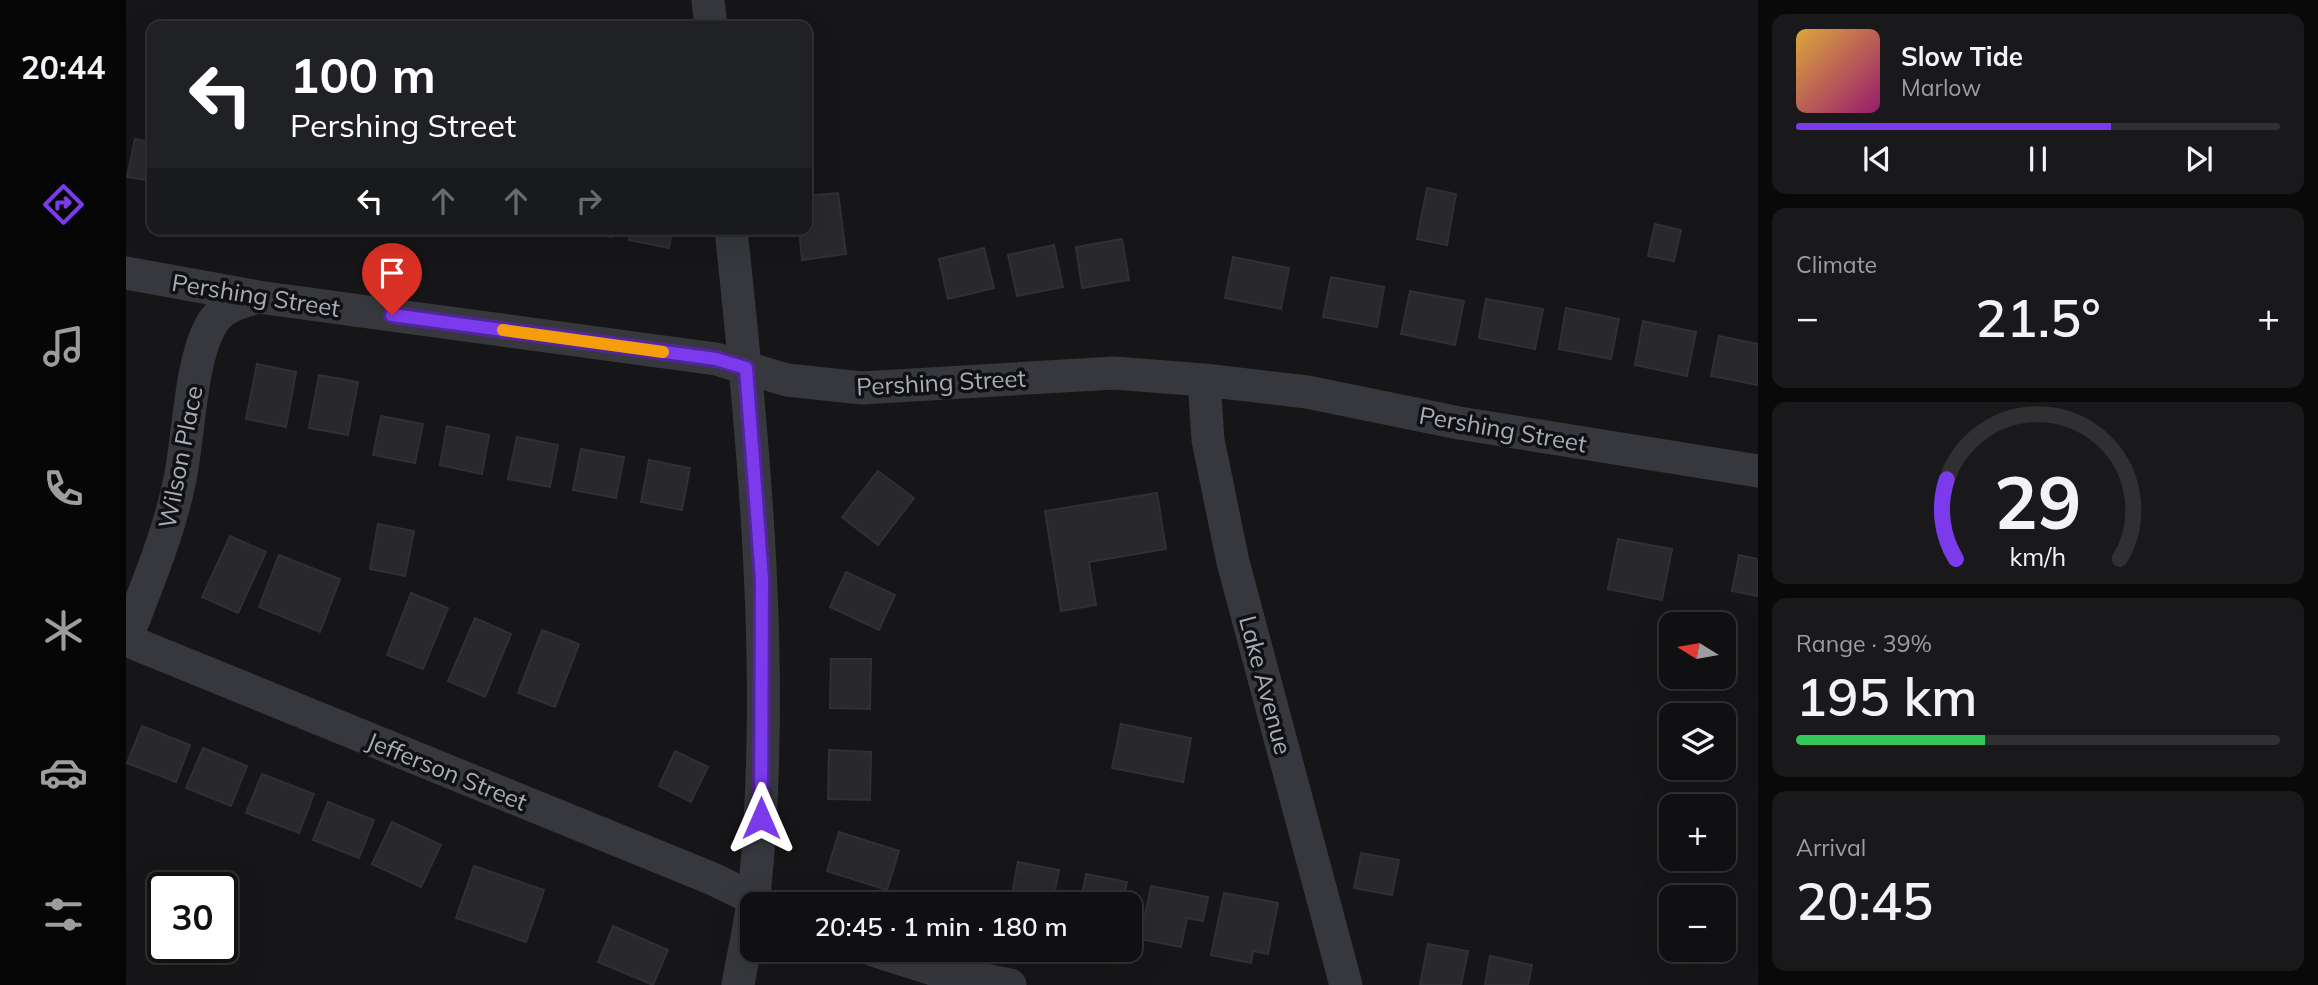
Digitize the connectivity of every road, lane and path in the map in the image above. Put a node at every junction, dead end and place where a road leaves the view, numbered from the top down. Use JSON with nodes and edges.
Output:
{"nodes":[{"id":1,"x":708,"y":0,"type":"edge"},
{"id":2,"x":710,"y":21,"type":"edge"},
{"id":3,"x":732,"y":235,"type":"edge"},
{"id":4,"x":126,"y":274,"type":"edge"},
{"id":5,"x":258,"y":297,"type":"junction"},
{"id":6,"x":746,"y":368,"type":"junction"},
{"id":7,"x":1203,"y":380,"type":"junction"},
{"id":8,"x":1758,"y":471,"type":"edge"},
{"id":9,"x":126,"y":640,"type":"edge"},
{"id":10,"x":759,"y":892,"type":"edge"},
{"id":11,"x":740,"y":893,"type":"edge"},
{"id":12,"x":744,"y":962,"type":"edge"},
{"id":13,"x":911,"y":962,"type":"edge"},
{"id":14,"x":738,"y":985,"type":"edge"},
{"id":15,"x":1010,"y":985,"type":"edge"},
{"id":16,"x":1346,"y":985,"type":"edge"}],
"edges":[{"from":1,"to":2,"type":"street"},
{"from":3,"to":6,"type":"street"},
{"from":4,"to":5,"type":"street","name":"Pershing Street"},
{"from":5,"to":6,"type":"street","name":"Pershing Street"},
{"from":5,"to":9,"type":"street","name":"Wilson Place"},
{"from":6,"to":7,"type":"street","name":"Pershing Street"},
{"from":6,"to":10,"type":"street"},
{"from":7,"to":8,"type":"street","name":"Pershing Street"},
{"from":7,"to":16,"type":"street","name":"Lake Avenue"},
{"from":9,"to":11,"type":"street","name":"Jefferson Street"},
{"from":12,"to":14,"type":"street"},
{"from":13,"to":15,"type":"street"}]}
